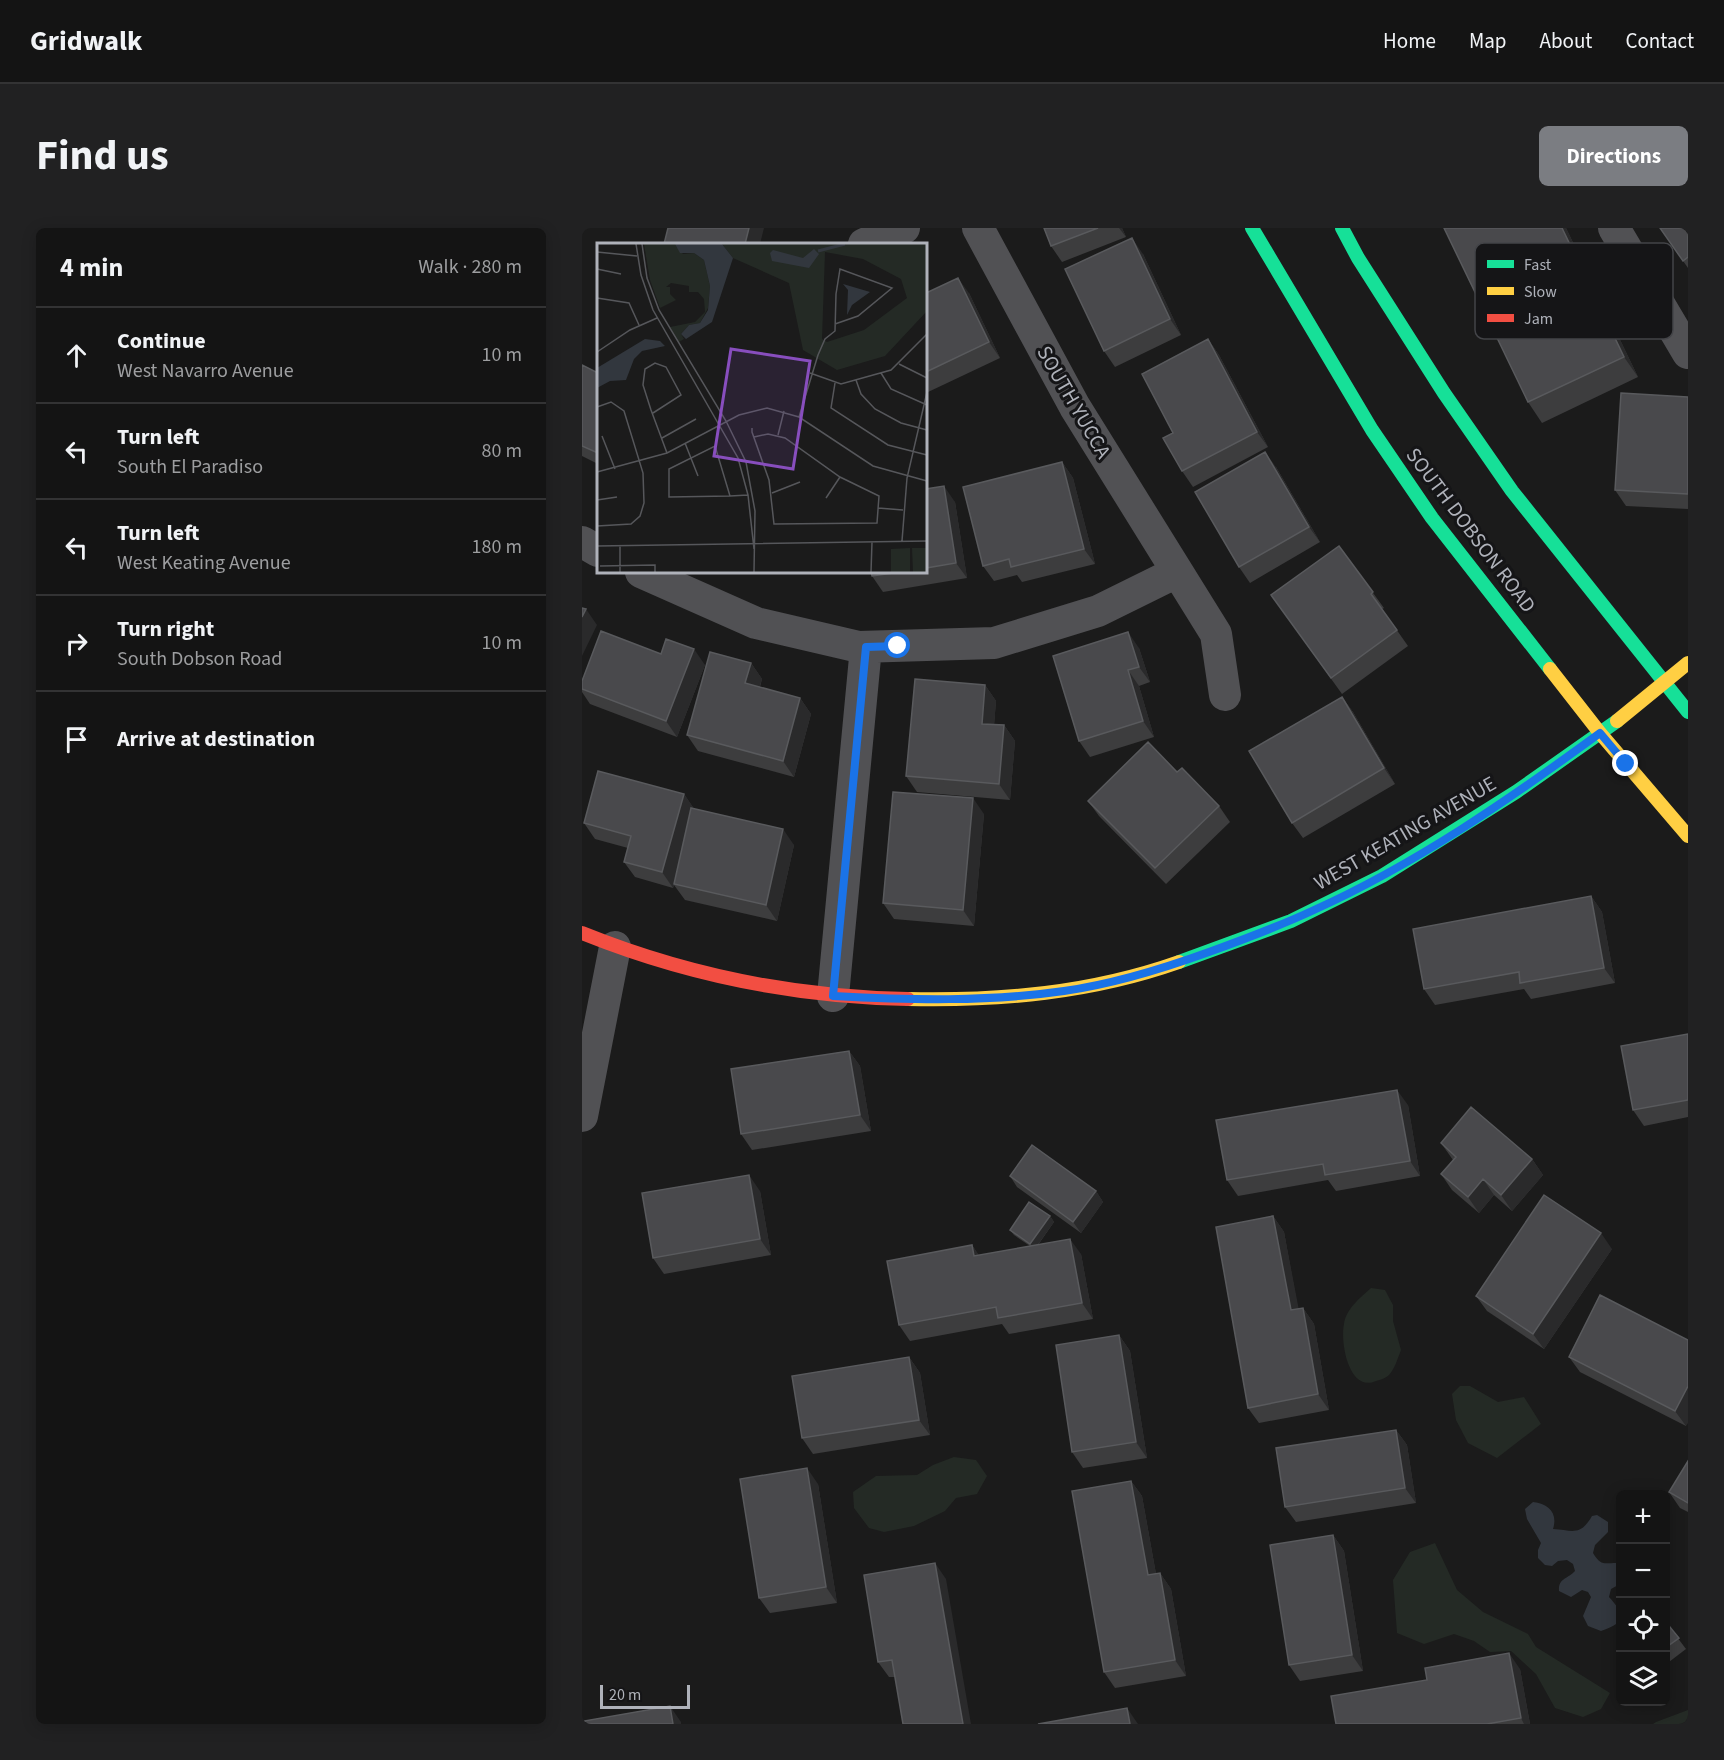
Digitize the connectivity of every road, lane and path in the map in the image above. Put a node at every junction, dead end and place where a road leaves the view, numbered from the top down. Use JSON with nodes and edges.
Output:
{"nodes":[{"id":1,"x":904,"y":228,"type":"edge"},
{"id":2,"x":978,"y":228,"type":"edge"},
{"id":3,"x":1252,"y":228,"type":"edge"},
{"id":4,"x":1341,"y":228,"type":"edge"},
{"id":5,"x":1614,"y":228,"type":"edge"},
{"id":6,"x":866,"y":243,"type":"edge"},
{"id":7,"x":1623,"y":243,"type":"edge"},
{"id":8,"x":1673,"y":328,"type":"edge"},
{"id":9,"x":1688,"y":353,"type":"edge"},
{"id":10,"x":582,"y":542,"type":"edge"},
{"id":11,"x":597,"y":550,"type":"edge"},
{"id":12,"x":1177,"y":572,"type":"junction"},
{"id":13,"x":643,"y":573,"type":"edge"},
{"id":14,"x":866,"y":647,"type":"junction"},
{"id":15,"x":1688,"y":663,"type":"edge"},
{"id":16,"x":1664,"y":682,"type":"junction"},
{"id":17,"x":1226,"y":695,"type":"dead end"},
{"id":18,"x":1688,"y":712,"type":"edge"},
{"id":19,"x":1600,"y":733,"type":"junction"},
{"id":20,"x":1688,"y":836,"type":"edge"},
{"id":21,"x":582,"y":933,"type":"edge"},
{"id":22,"x":615,"y":947,"type":"junction"},
{"id":23,"x":833,"y":996,"type":"junction"},
{"id":24,"x":582,"y":1116,"type":"edge"}],
"edges":[{"from":1,"to":6,"type":"street"},
{"from":2,"to":12,"type":"street","name":"SOUTH YUCCA"},
{"from":3,"to":19,"type":"main road","name":"SOUTH DOBSON ROAD"},
{"from":4,"to":16,"type":"main road"},
{"from":5,"to":7,"type":"street"},
{"from":8,"to":9,"type":"street"},
{"from":10,"to":11,"type":"street"},
{"from":12,"to":14,"type":"street"},
{"from":12,"to":17,"type":"street","name":"SOUTH YUCCA"},
{"from":13,"to":14,"type":"street"},
{"from":14,"to":23,"type":"street"},
{"from":15,"to":16,"type":"main road","name":"WEST KEATING AVENUE"},
{"from":16,"to":18,"type":"main road"},
{"from":16,"to":19,"type":"main road","name":"WEST KEATING AVENUE"},
{"from":19,"to":20,"type":"main road","name":"SOUTH DOBSON ROAD"},
{"from":19,"to":23,"type":"main road","name":"WEST KEATING AVENUE"},
{"from":21,"to":22,"type":"main road","name":"WEST KEATING AVENUE"},
{"from":22,"to":23,"type":"main road","name":"WEST KEATING AVENUE"},
{"from":22,"to":24,"type":"street"}]}
